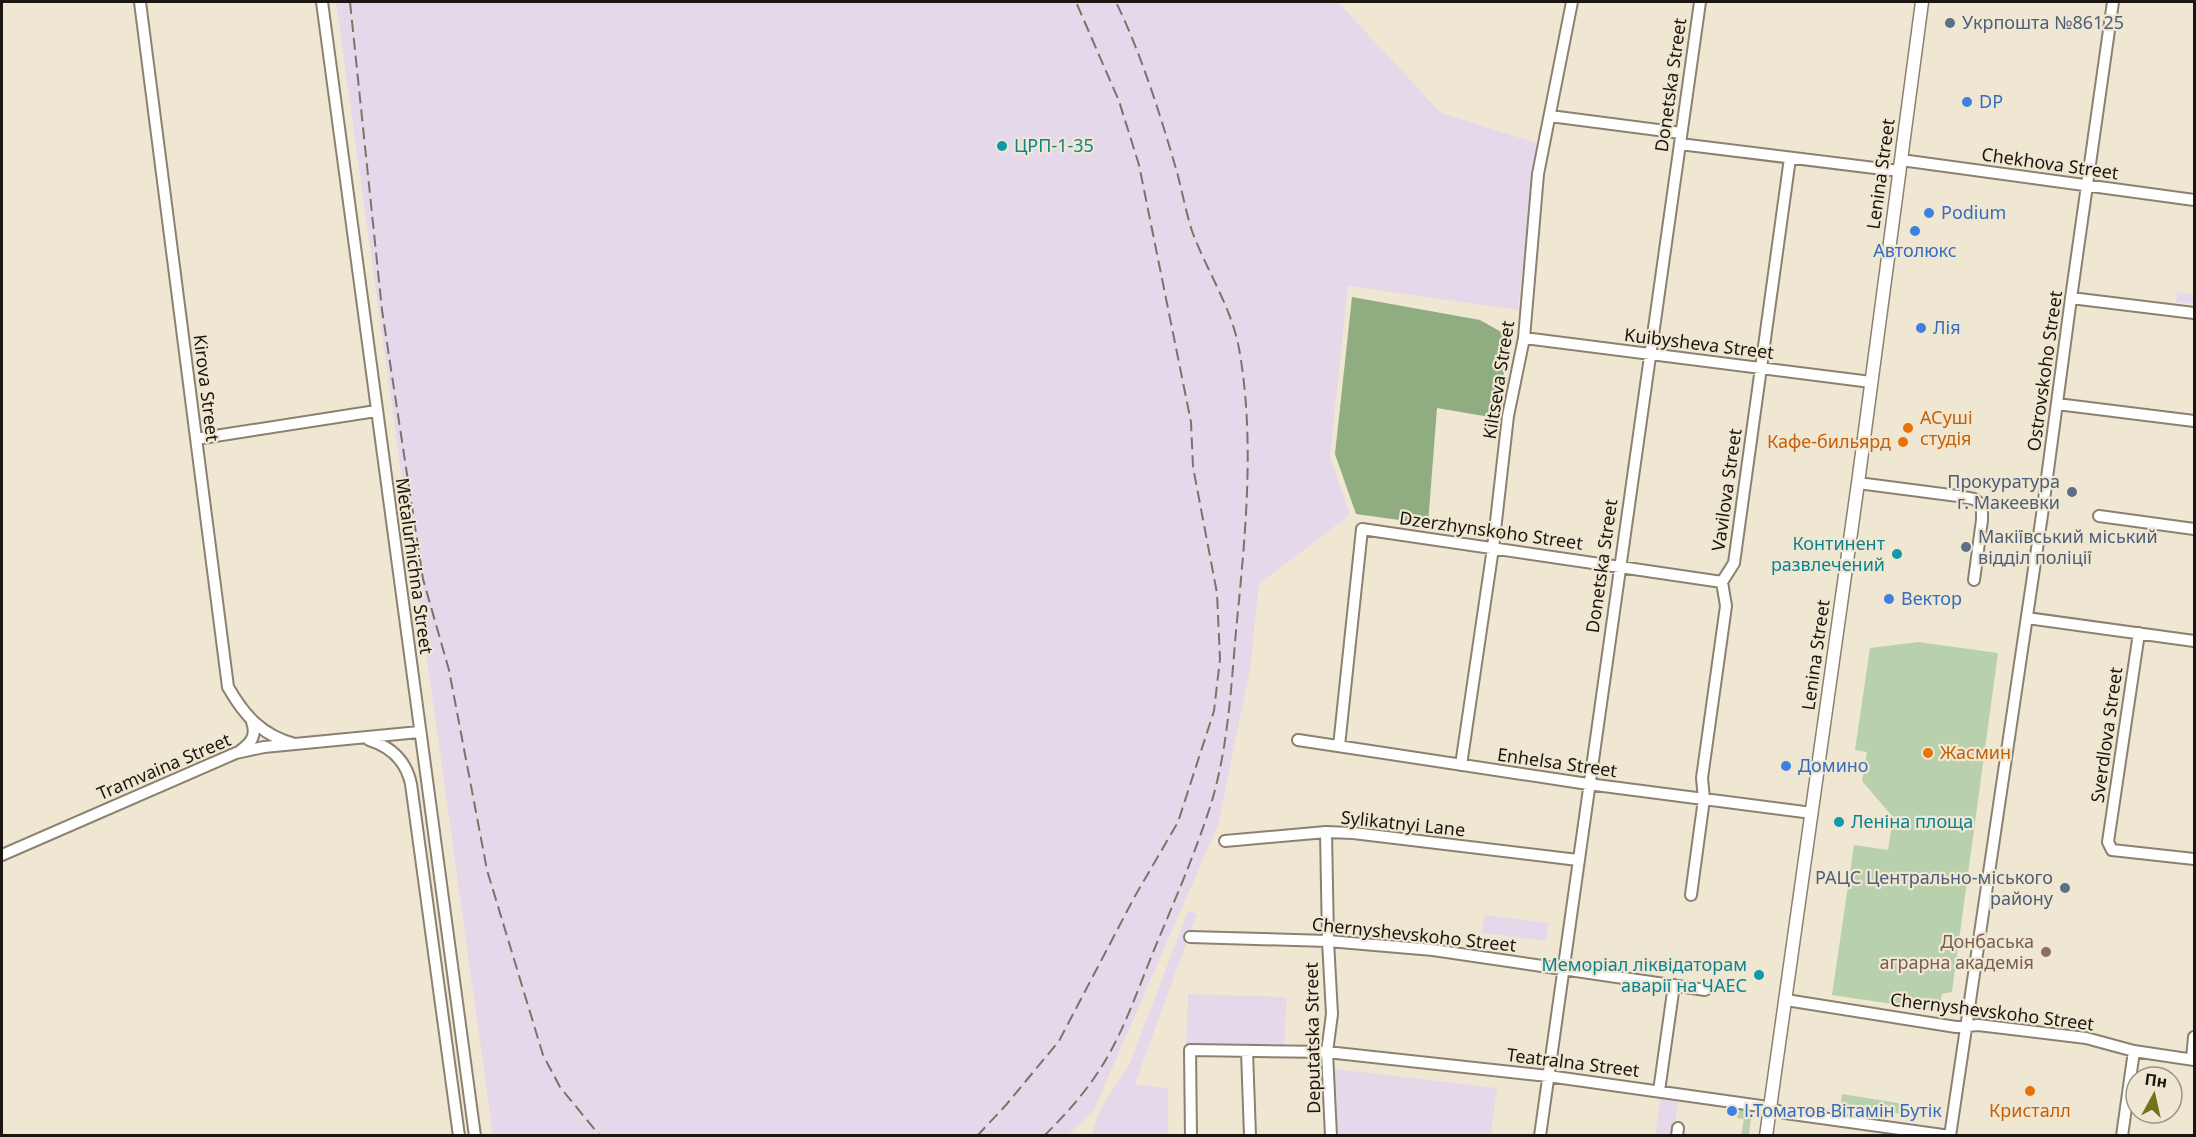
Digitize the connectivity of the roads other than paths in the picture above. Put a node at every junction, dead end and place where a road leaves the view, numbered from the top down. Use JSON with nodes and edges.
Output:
{"nodes":[{"id":1,"x":140,"y":2,"type":"edge"},
{"id":2,"x":322,"y":2,"type":"edge"},
{"id":3,"x":1572,"y":2,"type":"edge"},
{"id":4,"x":1700,"y":2,"type":"edge"},
{"id":5,"x":1922,"y":2,"type":"edge"},
{"id":6,"x":2113,"y":2,"type":"edge"},
{"id":7,"x":1550,"y":116,"type":"junction"},
{"id":8,"x":1681,"y":139,"type":"junction"},
{"id":9,"x":1790,"y":158,"type":"junction"},
{"id":10,"x":1900,"y":165,"type":"junction"},
{"id":11,"x":2087,"y":186,"type":"junction"},
{"id":12,"x":2194,"y":200,"type":"edge"},
{"id":13,"x":2071,"y":298,"type":"junction"},
{"id":14,"x":2194,"y":313,"type":"edge"},
{"id":15,"x":1524,"y":338,"type":"junction"},
{"id":16,"x":1649,"y":355,"type":"junction"},
{"id":17,"x":1760,"y":368,"type":"junction"},
{"id":18,"x":1871,"y":382,"type":"junction"},
{"id":19,"x":2057,"y":404,"type":"junction"},
{"id":20,"x":376,"y":411,"type":"junction"},
{"id":21,"x":2194,"y":422,"type":"edge"},
{"id":22,"x":196,"y":439,"type":"junction"},
{"id":23,"x":1858,"y":483,"type":"junction"},
{"id":24,"x":2099,"y":516,"type":"dead end"},
{"id":25,"x":2194,"y":529,"type":"edge"},
{"id":26,"x":1493,"y":548,"type":"junction"},
{"id":27,"x":1619,"y":566,"type":"junction"},
{"id":28,"x":1974,"y":580,"type":"dead end"},
{"id":29,"x":1722,"y":582,"type":"junction"},
{"id":30,"x":2027,"y":618,"type":"junction"},
{"id":31,"x":2139,"y":633,"type":"junction"},
{"id":32,"x":2194,"y":641,"type":"edge"},
{"id":33,"x":252,"y":722,"type":"junction"},
{"id":34,"x":419,"y":732,"type":"junction"},
{"id":35,"x":362,"y":738,"type":"junction"},
{"id":36,"x":1298,"y":740,"type":"dead end"},
{"id":37,"x":295,"y":744,"type":"junction"},
{"id":38,"x":1339,"y":746,"type":"junction"},
{"id":39,"x":236,"y":753,"type":"junction"},
{"id":40,"x":1461,"y":765,"type":"junction"},
{"id":41,"x":1588,"y":784,"type":"junction"},
{"id":42,"x":1704,"y":800,"type":"junction"},
{"id":43,"x":1812,"y":813,"type":"junction"},
{"id":44,"x":1326,"y":832,"type":"junction"},
{"id":45,"x":1225,"y":842,"type":"dead end"},
{"id":46,"x":2,"y":855,"type":"edge"},
{"id":47,"x":2194,"y":859,"type":"edge"},
{"id":48,"x":1578,"y":860,"type":"junction"},
{"id":49,"x":1691,"y":895,"type":"dead end"},
{"id":50,"x":1190,"y":937,"type":"dead end"},
{"id":51,"x":1328,"y":941,"type":"junction"},
{"id":52,"x":1563,"y":970,"type":"junction"},
{"id":53,"x":1674,"y":986,"type":"junction"},
{"id":54,"x":1704,"y":990,"type":"dead end"},
{"id":55,"x":1786,"y":1000,"type":"junction"},
{"id":56,"x":1968,"y":1025,"type":"junction"},
{"id":57,"x":2194,"y":1036,"type":"edge"},
{"id":58,"x":1248,"y":1051,"type":"junction"},
{"id":59,"x":2134,"y":1051,"type":"junction"},
{"id":60,"x":1327,"y":1052,"type":"junction"},
{"id":61,"x":2193,"y":1059,"type":"edge"},
{"id":62,"x":1548,"y":1076,"type":"junction"},
{"id":63,"x":1659,"y":1091,"type":"junction"},
{"id":64,"x":1770,"y":1109,"type":"junction"},
{"id":65,"x":459,"y":1136,"type":"edge"},
{"id":66,"x":475,"y":1136,"type":"edge"},
{"id":67,"x":1191,"y":1136,"type":"edge"},
{"id":68,"x":1250,"y":1136,"type":"edge"},
{"id":69,"x":1331,"y":1136,"type":"edge"},
{"id":70,"x":1540,"y":1136,"type":"edge"},
{"id":71,"x":1766,"y":1136,"type":"edge"},
{"id":72,"x":1950,"y":1136,"type":"edge"},
{"id":73,"x":2122,"y":1136,"type":"edge"}],
"edges":[{"from":1,"to":22,"type":"street","name":"Kirova Street"},
{"from":2,"to":20,"type":"street","name":"Metalurhichna Street"},
{"from":3,"to":7,"type":"street","name":"Kiltseva Street"},
{"from":4,"to":8,"type":"street","name":"Donetska Street"},
{"from":5,"to":10,"type":"main road","name":"Lenina Street"},
{"from":6,"to":11,"type":"street","name":"Ostrovskoho Street"},
{"from":7,"to":8,"type":"street","name":"Chekhova Street"},
{"from":7,"to":15,"type":"street","name":"Kiltseva Street"},
{"from":8,"to":9,"type":"street","name":"Chekhova Street"},
{"from":8,"to":16,"type":"street","name":"Donetska Street"},
{"from":9,"to":10,"type":"street","name":"Chekhova Street"},
{"from":9,"to":17,"type":"street","name":"Vavilova Street"},
{"from":10,"to":11,"type":"street","name":"Chekhova Street"},
{"from":10,"to":18,"type":"main road","name":"Lenina Street"},
{"from":11,"to":12,"type":"street","name":"Chekhova Street"},
{"from":11,"to":13,"type":"street","name":"Ostrovskoho Street"},
{"from":13,"to":14,"type":"street"},
{"from":13,"to":19,"type":"street","name":"Ostrovskoho Street"},
{"from":15,"to":16,"type":"street","name":"Kuibysheva Street"},
{"from":15,"to":26,"type":"street","name":"Kiltseva Street"},
{"from":16,"to":17,"type":"street","name":"Kuibysheva Street"},
{"from":16,"to":27,"type":"street","name":"Donetska Street"},
{"from":17,"to":18,"type":"street","name":"Kuibysheva Street"},
{"from":17,"to":29,"type":"street","name":"Vavilova Street"},
{"from":18,"to":23,"type":"main road","name":"Lenina Street"},
{"from":19,"to":21,"type":"street"},
{"from":19,"to":30,"type":"street","name":"Ostrovskoho Street"},
{"from":20,"to":22,"type":"street"},
{"from":20,"to":34,"type":"street","name":"Metalurhichna Street"},
{"from":22,"to":33,"type":"street","name":"Kirova Street"},
{"from":23,"to":28,"type":"street"},
{"from":23,"to":43,"type":"main road","name":"Lenina Street"},
{"from":24,"to":25,"type":"street"},
{"from":26,"to":27,"type":"street","name":"Dzerzhynskoho Street"},
{"from":26,"to":38,"type":"street","name":"Dzerzhynskoho Street"},
{"from":26,"to":40,"type":"street","name":"Kiltseva Street"},
{"from":27,"to":29,"type":"street","name":"Dzerzhynskoho Street"},
{"from":27,"to":41,"type":"street","name":"Donetska Street"},
{"from":29,"to":42,"type":"street"},
{"from":30,"to":31,"type":"street"},
{"from":30,"to":56,"type":"street","name":"Ostrovskoho Street"},
{"from":31,"to":32,"type":"street"},
{"from":31,"to":47,"type":"street","name":"Sverdlova Street"},
{"from":33,"to":37,"type":"street","name":"Kirova Street"},
{"from":33,"to":39,"type":"street"},
{"from":34,"to":35,"type":"street","name":"Tramvaina Street"},
{"from":34,"to":66,"type":"street","name":"Metalurhichna Street"},
{"from":35,"to":37,"type":"street","name":"Tramvaina Street"},
{"from":35,"to":65,"type":"street"},
{"from":36,"to":38,"type":"street","name":"Enhelsa Street"},
{"from":37,"to":39,"type":"street","name":"Tramvaina Street"},
{"from":38,"to":40,"type":"street","name":"Enhelsa Street"},
{"from":39,"to":46,"type":"street","name":"Tramvaina Street"},
{"from":40,"to":41,"type":"street","name":"Enhelsa Street"},
{"from":41,"to":42,"type":"street","name":"Enhelsa Street"},
{"from":41,"to":48,"type":"street","name":"Donetska Street"},
{"from":42,"to":43,"type":"street","name":"Enhelsa Street"},
{"from":42,"to":49,"type":"street"},
{"from":43,"to":55,"type":"main road","name":"Lenina Street"},
{"from":44,"to":45,"type":"street","name":"Sylikatnyi Lane"},
{"from":44,"to":48,"type":"street","name":"Sylikatnyi Lane"},
{"from":44,"to":51,"type":"street","name":"Deputatska Street"},
{"from":48,"to":52,"type":"street","name":"Donetska Street"},
{"from":50,"to":51,"type":"street","name":"Chernyshevskoho Street"},
{"from":51,"to":52,"type":"street","name":"Chernyshevskoho Street"},
{"from":51,"to":60,"type":"street","name":"Deputatska Street"},
{"from":52,"to":53,"type":"street","name":"Chernyshevskoho Street"},
{"from":52,"to":62,"type":"street","name":"Donetska Street"},
{"from":53,"to":54,"type":"street","name":"Chernyshevskoho Street"},
{"from":53,"to":63,"type":"street"},
{"from":55,"to":56,"type":"street","name":"Chernyshevskoho Street"},
{"from":55,"to":64,"type":"main road","name":"Lenina Street"},
{"from":56,"to":59,"type":"street","name":"Chernyshevskoho Street"},
{"from":56,"to":72,"type":"street","name":"Ostrovskoho Street"},
{"from":57,"to":61,"type":"street"},
{"from":58,"to":60,"type":"street","name":"Teatralna Street"},
{"from":58,"to":67,"type":"street","name":"Teatralna Street"},
{"from":58,"to":68,"type":"street"},
{"from":59,"to":61,"type":"street","name":"Chernyshevskoho Street"},
{"from":59,"to":73,"type":"street"},
{"from":60,"to":62,"type":"street","name":"Teatralna Street"},
{"from":60,"to":69,"type":"street","name":"Deputatska Street"},
{"from":62,"to":63,"type":"street","name":"Teatralna Street"},
{"from":62,"to":70,"type":"street","name":"Donetska Street"},
{"from":63,"to":64,"type":"street","name":"Teatralna Street"},
{"from":64,"to":71,"type":"main road","name":"Lenina Street"},
{"from":64,"to":72,"type":"street","name":"Teatralna Street"}]}
